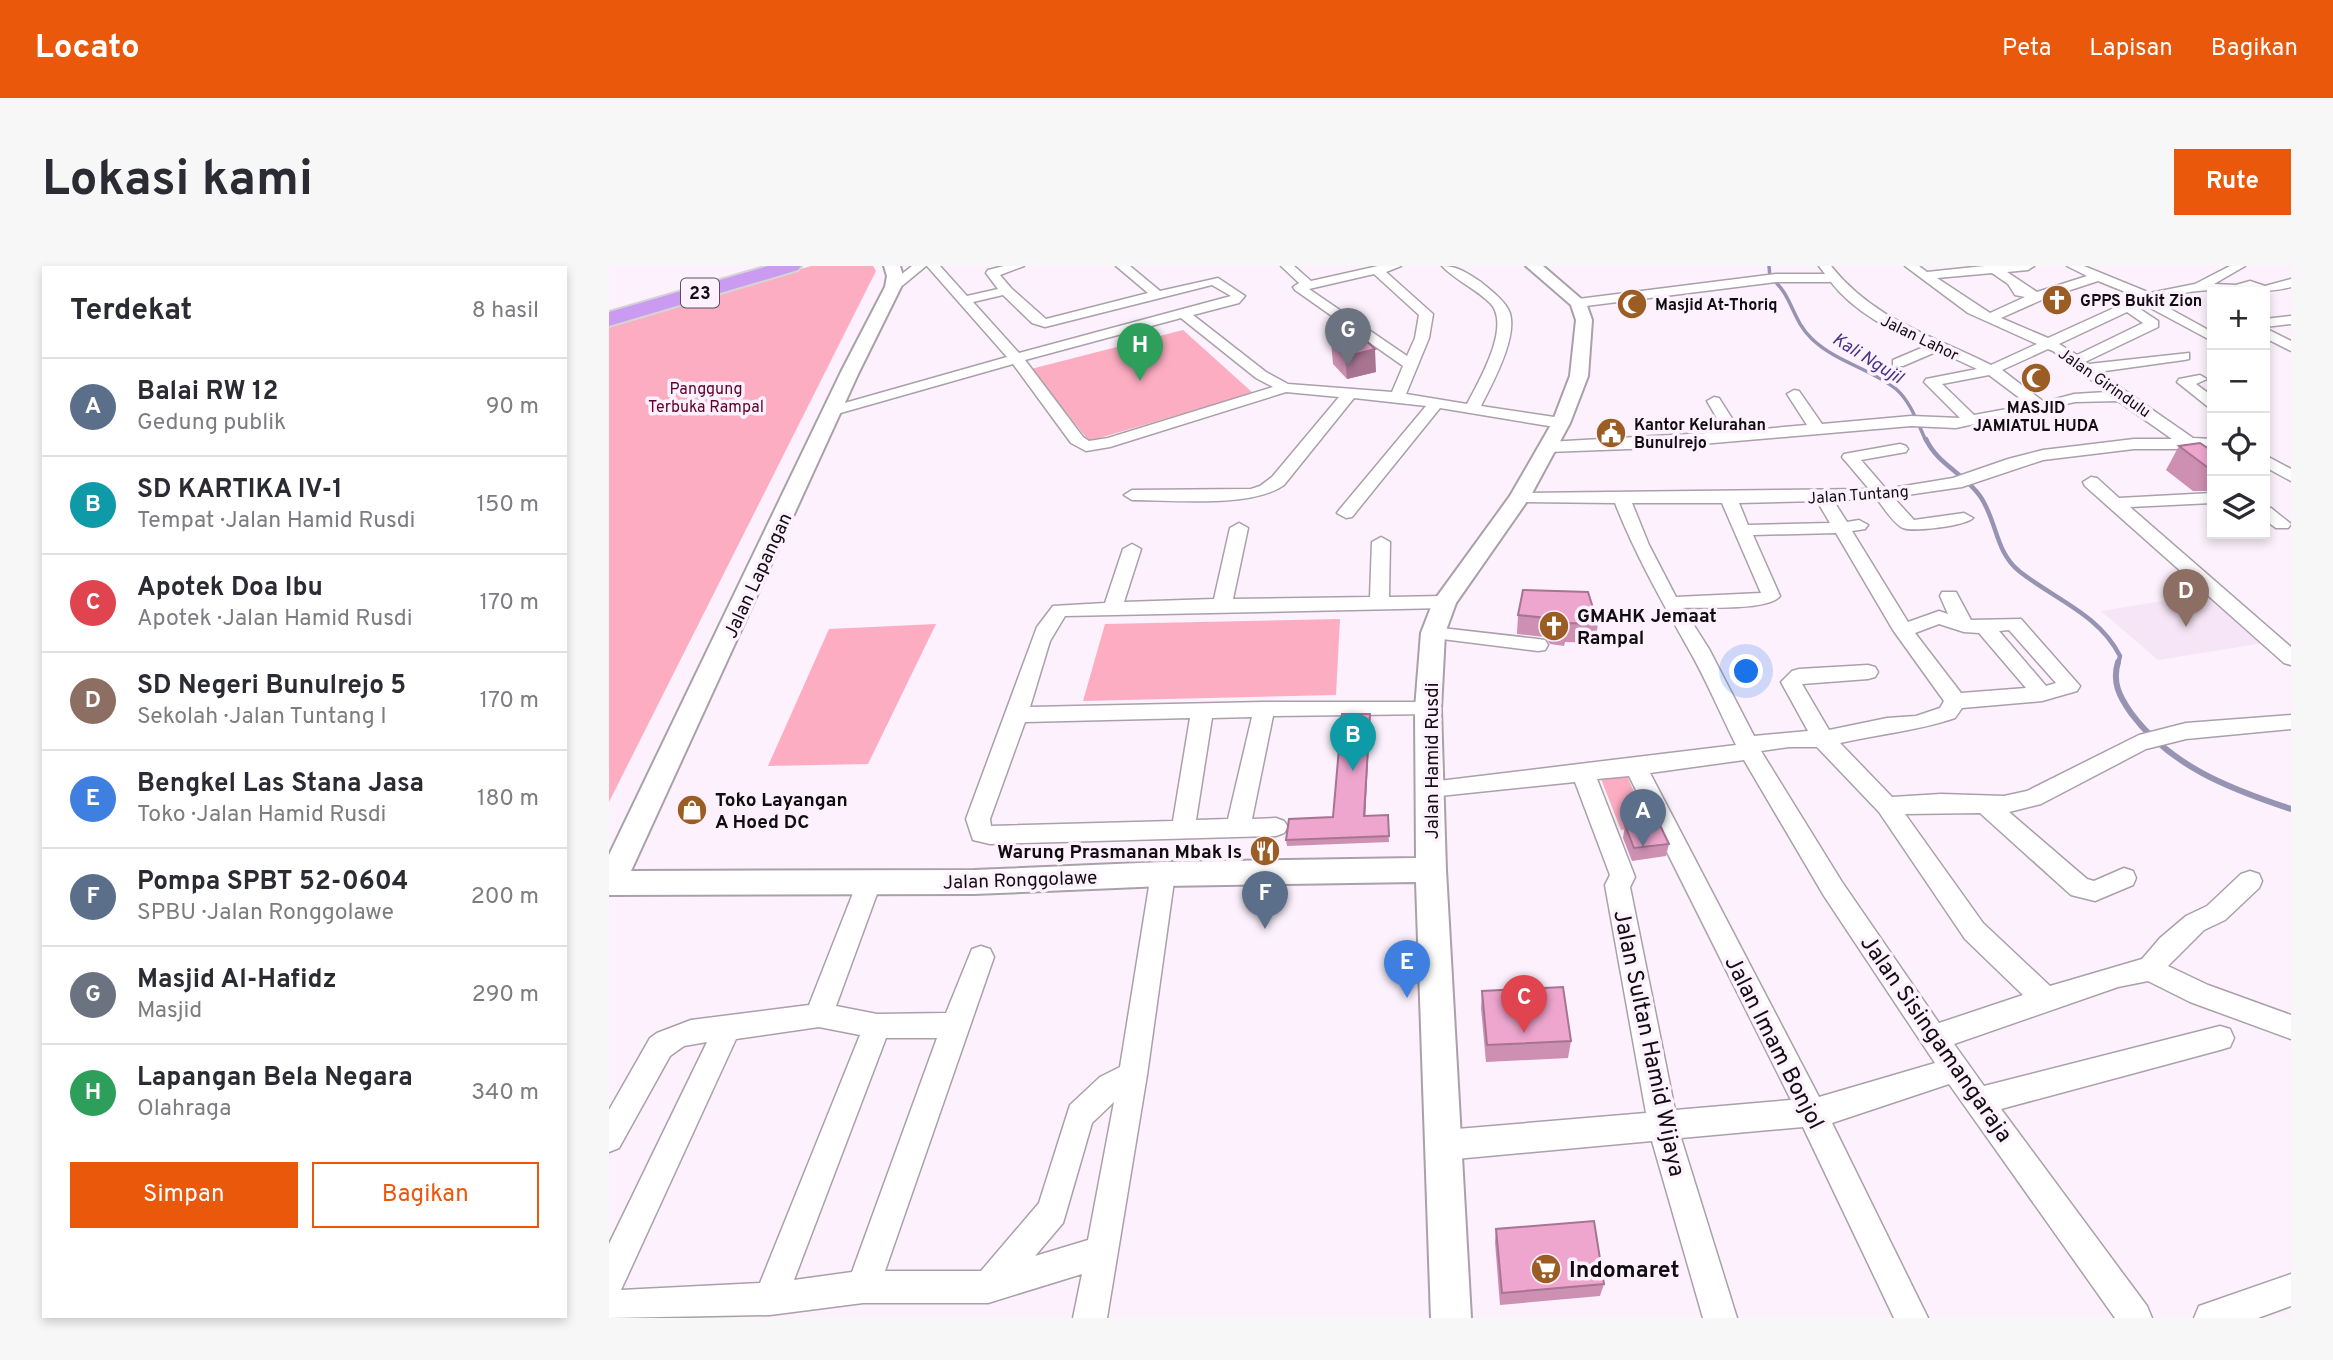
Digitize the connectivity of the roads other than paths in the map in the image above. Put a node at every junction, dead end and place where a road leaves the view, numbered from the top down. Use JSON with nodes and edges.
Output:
{"nodes":[{"id":1,"x":791,"y":266,"type":"edge"},
{"id":2,"x":920,"y":266,"type":"edge"},
{"id":3,"x":933,"y":266,"type":"edge"},
{"id":4,"x":1018,"y":266,"type":"edge"},
{"id":5,"x":1122,"y":266,"type":"edge"},
{"id":6,"x":1287,"y":266,"type":"edge"},
{"id":7,"x":1395,"y":266,"type":"edge"},
{"id":8,"x":1448,"y":266,"type":"edge"},
{"id":9,"x":1534,"y":266,"type":"edge"},
{"id":10,"x":1825,"y":266,"type":"edge"},
{"id":11,"x":1911,"y":266,"type":"edge"},
{"id":12,"x":2028,"y":266,"type":"edge"},
{"id":13,"x":2239,"y":266,"type":"edge"},
{"id":14,"x":1992,"y":268,"type":"edge"},
{"id":15,"x":1377,"y":270,"type":"junction"},
{"id":16,"x":2088,"y":270,"type":"edge"},
{"id":17,"x":893,"y":276,"type":"edge"},
{"id":18,"x":1924,"y":276,"type":"junction"},
{"id":19,"x":1835,"y":278,"type":"junction"},
{"id":20,"x":1307,"y":284,"type":"junction"},
{"id":21,"x":2291,"y":284,"type":"edge"},
{"id":22,"x":2199,"y":287,"type":"junction"},
{"id":23,"x":2182,"y":290,"type":"junction"},
{"id":24,"x":1006,"y":291,"type":"junction"},
{"id":25,"x":1158,"y":295,"type":"junction"},
{"id":26,"x":2032,"y":297,"type":"junction"},
{"id":27,"x":2146,"y":298,"type":"junction"},
{"id":28,"x":965,"y":300,"type":"junction"},
{"id":29,"x":2203,"y":301,"type":"dead end"},
{"id":30,"x":1579,"y":303,"type":"junction"},
{"id":31,"x":2128,"y":307,"type":"junction"},
{"id":32,"x":1184,"y":314,"type":"junction"},
{"id":33,"x":612,"y":315,"type":"edge"},
{"id":34,"x":1989,"y":318,"type":"junction"},
{"id":35,"x":2291,"y":320,"type":"edge"},
{"id":36,"x":2270,"y":322,"type":"edge"},
{"id":37,"x":2178,"y":330,"type":"dead end"},
{"id":38,"x":2207,"y":330,"type":"edge"},
{"id":39,"x":2207,"y":331,"type":"edge"},
{"id":40,"x":2270,"y":335,"type":"edge"},
{"id":41,"x":2050,"y":344,"type":"junction"},
{"id":42,"x":1935,"y":346,"type":"junction"},
{"id":43,"x":2291,"y":347,"type":"edge"},
{"id":44,"x":2184,"y":356,"type":"dead end"},
{"id":45,"x":1016,"y":358,"type":"junction"},
{"id":46,"x":1898,"y":363,"type":"dead end"},
{"id":47,"x":1412,"y":365,"type":"junction"},
{"id":48,"x":2082,"y":365,"type":"junction"},
{"id":49,"x":1990,"y":370,"type":"junction"},
{"id":50,"x":2200,"y":379,"type":"dead end"},
{"id":51,"x":1285,"y":388,"type":"junction"},
{"id":52,"x":1352,"y":392,"type":"junction"},
{"id":53,"x":1794,"y":394,"type":"dead end"},
{"id":54,"x":2121,"y":396,"type":"junction"},
{"id":55,"x":1397,"y":397,"type":"junction"},
{"id":56,"x":2207,"y":399,"type":"edge"},
{"id":57,"x":1714,"y":401,"type":"dead end"},
{"id":58,"x":1437,"y":403,"type":"junction"},
{"id":59,"x":2041,"y":407,"type":"junction"},
{"id":60,"x":1472,"y":408,"type":"junction"},
{"id":61,"x":832,"y":411,"type":"junction"},
{"id":62,"x":1932,"y":420,"type":"joint"},
{"id":63,"x":1971,"y":420,"type":"junction"},
{"id":64,"x":1911,"y":421,"type":"joint"},
{"id":65,"x":1561,"y":423,"type":"junction"},
{"id":66,"x":1817,"y":428,"type":"junction"},
{"id":67,"x":1736,"y":437,"type":"junction"},
{"id":68,"x":2166,"y":442,"type":"junction"},
{"id":69,"x":2189,"y":443,"type":"junction"},
{"id":70,"x":2207,"y":444,"type":"edge"},
{"id":71,"x":1548,"y":447,"type":"junction"},
{"id":72,"x":1900,"y":449,"type":"dead end"},
{"id":73,"x":2194,"y":462,"type":"edge"},
{"id":74,"x":2270,"y":463,"type":"edge"},
{"id":75,"x":2291,"y":476,"type":"edge"},
{"id":76,"x":2091,"y":482,"type":"dead end"},
{"id":77,"x":1883,"y":494,"type":"junction"},
{"id":78,"x":1132,"y":495,"type":"dead end"},
{"id":79,"x":1520,"y":497,"type":"junction"},
{"id":80,"x":1823,"y":497,"type":"junction"},
{"id":81,"x":1728,"y":498,"type":"junction"},
{"id":82,"x":2207,"y":498,"type":"edge"},
{"id":83,"x":1622,"y":499,"type":"junction"},
{"id":84,"x":2117,"y":503,"type":"junction"},
{"id":85,"x":1346,"y":513,"type":"dead end"},
{"id":86,"x":2270,"y":516,"type":"edge"},
{"id":87,"x":1964,"y":518,"type":"dead end"},
{"id":88,"x":2282,"y":524,"type":"dead end"},
{"id":89,"x":1850,"y":527,"type":"junction"},
{"id":90,"x":1238,"y":528,"type":"dead end"},
{"id":91,"x":1742,"y":530,"type":"junction"},
{"id":92,"x":1381,"y":542,"type":"dead end"},
{"id":93,"x":1132,"y":549,"type":"dead end"},
{"id":94,"x":1949,"y":596,"type":"dead end"},
{"id":95,"x":1445,"y":602,"type":"junction"},
{"id":96,"x":1670,"y":603,"type":"junction"},
{"id":97,"x":1380,"y":604,"type":"junction"},
{"id":98,"x":1222,"y":605,"type":"junction"},
{"id":99,"x":1113,"y":608,"type":"junction"},
{"id":100,"x":1974,"y":627,"type":"junction"},
{"id":101,"x":1903,"y":630,"type":"junction"},
{"id":102,"x":1433,"y":633,"type":"junction"},
{"id":103,"x":1538,"y":645,"type":"dead end"},
{"id":104,"x":2291,"y":657,"type":"edge"},
{"id":105,"x":1868,"y":672,"type":"dead end"},
{"id":106,"x":2042,"y":694,"type":"junction"},
{"id":107,"x":1955,"y":701,"type":"junction"},
{"id":108,"x":1264,"y":709,"type":"junction"},
{"id":109,"x":1428,"y":709,"type":"junction"},
{"id":110,"x":1202,"y":711,"type":"junction"},
{"id":111,"x":1017,"y":715,"type":"junction"},
{"id":112,"x":2291,"y":722,"type":"edge"},
{"id":113,"x":1823,"y":739,"type":"junction"},
{"id":114,"x":1749,"y":748,"type":"junction"},
{"id":115,"x":1636,"y":766,"type":"junction"},
{"id":116,"x":1583,"y":772,"type":"junction"},
{"id":117,"x":1430,"y":789,"type":"junction"},
{"id":118,"x":1887,"y":806,"type":"junction"},
{"id":119,"x":1987,"y":806,"type":"junction"},
{"id":120,"x":1276,"y":827,"type":"dead end"},
{"id":121,"x":1238,"y":829,"type":"junction"},
{"id":122,"x":1183,"y":830,"type":"junction"},
{"id":123,"x":1431,"y":870,"type":"junction"},
{"id":124,"x":1163,"y":874,"type":"junction"},
{"id":125,"x":2124,"y":878,"type":"dead end"},
{"id":126,"x":2249,"y":881,"type":"dead end"},
{"id":127,"x":610,"y":882,"type":"edge"},
{"id":128,"x":869,"y":883,"type":"junction"},
{"id":129,"x":981,"y":957,"type":"dead end"},
{"id":130,"x":2150,"y":969,"type":"junction"},
{"id":131,"x":2046,"y":1000,"type":"junction"},
{"id":132,"x":819,"y":1015,"type":"junction"},
{"id":133,"x":955,"y":1025,"type":"junction"},
{"id":134,"x":2286,"y":1025,"type":"edge"},
{"id":135,"x":877,"y":1026,"type":"junction"},
{"id":136,"x":726,"y":1028,"type":"junction"},
{"id":137,"x":1933,"y":1037,"type":"junction"},
{"id":138,"x":2220,"y":1038,"type":"dead end"},
{"id":139,"x":1955,"y":1069,"type":"junction"},
{"id":140,"x":1133,"y":1074,"type":"junction"},
{"id":141,"x":1980,"y":1101,"type":"junction"},
{"id":142,"x":1812,"y":1112,"type":"junction"},
{"id":143,"x":1663,"y":1126,"type":"junction"},
{"id":144,"x":609,"y":1138,"type":"edge"},
{"id":145,"x":1445,"y":1145,"type":"junction"},
{"id":146,"x":1100,"y":1252,"type":"junction"},
{"id":147,"x":609,"y":1279,"type":"edge"},
{"id":148,"x":863,"y":1287,"type":"junction"},
{"id":149,"x":988,"y":1287,"type":"junction"},
{"id":150,"x":2291,"y":1290,"type":"edge"},
{"id":151,"x":770,"y":1299,"type":"junction"},
{"id":152,"x":626,"y":1311,"type":"edge"},
{"id":153,"x":1090,"y":1318,"type":"edge"},
{"id":154,"x":1451,"y":1318,"type":"edge"},
{"id":155,"x":1720,"y":1318,"type":"edge"},
{"id":156,"x":1911,"y":1318,"type":"edge"},
{"id":157,"x":2136,"y":1318,"type":"edge"},
{"id":158,"x":2211,"y":1318,"type":"edge"}],
"edges":[{"from":1,"to":33,"type":"highway","number":"23"},
{"from":2,"to":17,"type":"street"},
{"from":3,"to":28,"type":"street"},
{"from":4,"to":24,"type":"street"},
{"from":5,"to":25,"type":"street"},
{"from":6,"to":20,"type":"street"},
{"from":7,"to":15,"type":"street"},
{"from":8,"to":60,"type":"street"},
{"from":9,"to":30,"type":"street"},
{"from":10,"to":19,"type":"street","name":"Jalan Lahor"},
{"from":11,"to":18,"type":"street","name":"Jalan Girindulu"},
{"from":12,"to":14,"type":"street"},
{"from":13,"to":22,"type":"street"},
{"from":14,"to":18,"type":"street"},
{"from":14,"to":26,"type":"street"},
{"from":15,"to":20,"type":"street"},
{"from":15,"to":47,"type":"street"},
{"from":16,"to":26,"type":"street"},
{"from":16,"to":27,"type":"street"},
{"from":17,"to":61,"type":"street","name":"Jalan Lapangan"},
{"from":18,"to":34,"type":"street","name":"Jalan Girindulu"},
{"from":19,"to":30,"type":"street"},
{"from":19,"to":42,"type":"street","name":"Jalan Lahor"},
{"from":20,"to":47,"type":"street"},
{"from":21,"to":22,"type":"street"},
{"from":22,"to":23,"type":"street"},
{"from":23,"to":27,"type":"street"},
{"from":23,"to":29,"type":"street"},
{"from":24,"to":25,"type":"street"},
{"from":24,"to":28,"type":"street"},
{"from":25,"to":32,"type":"street"},
{"from":26,"to":34,"type":"street"},
{"from":27,"to":31,"type":"street"},
{"from":27,"to":38,"type":"street"},
{"from":28,"to":45,"type":"street"},
{"from":30,"to":65,"type":"street","name":"Jalan Hamid Rusdi"},
{"from":31,"to":41,"type":"street"},
{"from":31,"to":48,"type":"street"},
{"from":32,"to":45,"type":"street"},
{"from":32,"to":51,"type":"street"},
{"from":34,"to":41,"type":"street","name":"Jalan Girindulu"},
{"from":35,"to":36,"type":"street"},
{"from":37,"to":39,"type":"street"},
{"from":40,"to":43,"type":"street"},
{"from":41,"to":48,"type":"street","name":"Jalan Girindulu"},
{"from":41,"to":49,"type":"street"},
{"from":42,"to":46,"type":"street"},
{"from":42,"to":49,"type":"street","name":"Jalan Lahor"},
{"from":44,"to":48,"type":"street"},
{"from":45,"to":51,"type":"street"},
{"from":45,"to":61,"type":"street"},
{"from":47,"to":55,"type":"street"},
{"from":48,"to":54,"type":"street","name":"Jalan Girindulu"},
{"from":49,"to":59,"type":"street","name":"Jalan Lahor"},
{"from":49,"to":63,"type":"street"},
{"from":50,"to":56,"type":"street"},
{"from":51,"to":52,"type":"street"},
{"from":52,"to":55,"type":"street"},
{"from":52,"to":78,"type":"street"},
{"from":53,"to":66,"type":"street"},
{"from":54,"to":59,"type":"street"},
{"from":54,"to":69,"type":"street","name":"Jalan Girindulu"},
{"from":55,"to":58,"type":"street"},
{"from":57,"to":67,"type":"street"},
{"from":58,"to":60,"type":"street"},
{"from":58,"to":85,"type":"street"},
{"from":59,"to":63,"type":"street"},
{"from":60,"to":65,"type":"street"},
{"from":61,"to":127,"type":"street","name":"Jalan Lapangan"},
{"from":62,"to":63,"type":"street"},
{"from":62,"to":64,"type":"street"},
{"from":64,"to":66,"type":"street"},
{"from":65,"to":71,"type":"street","name":"Jalan Hamid Rusdi"},
{"from":66,"to":67,"type":"street"},
{"from":67,"to":71,"type":"street"},
{"from":68,"to":69,"type":"street","name":"Jalan Tuntang"},
{"from":68,"to":73,"type":"street"},
{"from":68,"to":77,"type":"street","name":"Jalan Tuntang"},
{"from":69,"to":70,"type":"street"},
{"from":71,"to":79,"type":"street","name":"Jalan Hamid Rusdi"},
{"from":72,"to":77,"type":"street"},
{"from":74,"to":75,"type":"street"},
{"from":76,"to":84,"type":"street"},
{"from":77,"to":80,"type":"street","name":"Jalan Tuntang"},
{"from":77,"to":87,"type":"street"},
{"from":79,"to":83,"type":"street","name":"Jalan Tuntang"},
{"from":79,"to":95,"type":"street","name":"Jalan Hamid Rusdi"},
{"from":80,"to":81,"type":"street","name":"Jalan Tuntang"},
{"from":80,"to":89,"type":"street"},
{"from":81,"to":83,"type":"street","name":"Jalan Tuntang"},
{"from":81,"to":91,"type":"street"},
{"from":82,"to":84,"type":"street"},
{"from":83,"to":96,"type":"street","name":"Jalan Sisingamangaraja"},
{"from":84,"to":104,"type":"street"},
{"from":86,"to":88,"type":"street"},
{"from":89,"to":91,"type":"street"},
{"from":89,"to":101,"type":"street"},
{"from":90,"to":98,"type":"street"},
{"from":91,"to":96,"type":"street"},
{"from":92,"to":97,"type":"street"},
{"from":93,"to":99,"type":"street"},
{"from":94,"to":100,"type":"street"},
{"from":95,"to":97,"type":"street"},
{"from":95,"to":102,"type":"street","name":"Jalan Hamid Rusdi"},
{"from":96,"to":114,"type":"street","name":"Jalan Sisingamangaraja"},
{"from":97,"to":98,"type":"street"},
{"from":98,"to":99,"type":"street"},
{"from":99,"to":111,"type":"street"},
{"from":100,"to":101,"type":"street"},
{"from":100,"to":106,"type":"street"},
{"from":100,"to":106,"type":"street"},
{"from":101,"to":107,"type":"street"},
{"from":102,"to":103,"type":"street"},
{"from":102,"to":109,"type":"street","name":"Jalan Hamid Rusdi"},
{"from":105,"to":113,"type":"street"},
{"from":106,"to":107,"type":"street"},
{"from":107,"to":113,"type":"street"},
{"from":108,"to":109,"type":"street"},
{"from":108,"to":110,"type":"street"},
{"from":108,"to":121,"type":"street"},
{"from":109,"to":117,"type":"street","name":"Jalan Hamid Rusdi"},
{"from":110,"to":111,"type":"street"},
{"from":110,"to":122,"type":"street"},
{"from":111,"to":122,"type":"street"},
{"from":112,"to":119,"type":"street"},
{"from":113,"to":114,"type":"street"},
{"from":113,"to":118,"type":"street"},
{"from":114,"to":115,"type":"street"},
{"from":114,"to":137,"type":"street","name":"Jalan Sisingamangaraja"},
{"from":115,"to":116,"type":"street"},
{"from":115,"to":142,"type":"street","name":"Jalan Imam Bonjol"},
{"from":116,"to":117,"type":"street"},
{"from":116,"to":143,"type":"street","name":"Jalan Sultan Hamid Wijaya"},
{"from":117,"to":123,"type":"street","name":"Jalan Hamid Rusdi"},
{"from":118,"to":119,"type":"street"},
{"from":118,"to":131,"type":"street"},
{"from":119,"to":125,"type":"street"},
{"from":120,"to":121,"type":"street"},
{"from":121,"to":122,"type":"street"},
{"from":123,"to":124,"type":"street","name":"Jalan Ronggolawe"},
{"from":123,"to":145,"type":"street","name":"Jalan Hamid Rusdi"},
{"from":124,"to":128,"type":"street","name":"Jalan Ronggolawe"},
{"from":124,"to":140,"type":"street"},
{"from":126,"to":130,"type":"street"},
{"from":127,"to":128,"type":"street","name":"Jalan Ronggolawe"},
{"from":128,"to":132,"type":"street"},
{"from":129,"to":133,"type":"street"},
{"from":130,"to":131,"type":"street"},
{"from":130,"to":134,"type":"street"},
{"from":131,"to":137,"type":"street"},
{"from":132,"to":135,"type":"street"},
{"from":132,"to":136,"type":"street"},
{"from":133,"to":135,"type":"street"},
{"from":133,"to":148,"type":"street"},
{"from":135,"to":151,"type":"street"},
{"from":136,"to":144,"type":"street"},
{"from":136,"to":147,"type":"street"},
{"from":137,"to":139,"type":"street","name":"Jalan Sisingamangaraja"},
{"from":138,"to":141,"type":"street"},
{"from":139,"to":141,"type":"street","name":"Jalan Sisingamangaraja"},
{"from":139,"to":142,"type":"street"},
{"from":140,"to":146,"type":"street"},
{"from":140,"to":149,"type":"street"},
{"from":141,"to":157,"type":"street","name":"Jalan Sisingamangaraja"},
{"from":142,"to":143,"type":"street"},
{"from":142,"to":156,"type":"street","name":"Jalan Imam Bonjol"},
{"from":143,"to":145,"type":"street"},
{"from":143,"to":155,"type":"street","name":"Jalan Sultan Hamid Wijaya"},
{"from":145,"to":154,"type":"street","name":"Jalan Hamid Rusdi"},
{"from":146,"to":149,"type":"street"},
{"from":146,"to":153,"type":"street"},
{"from":148,"to":149,"type":"street"},
{"from":148,"to":151,"type":"street"},
{"from":150,"to":158,"type":"street"},
{"from":151,"to":152,"type":"street"}]}
